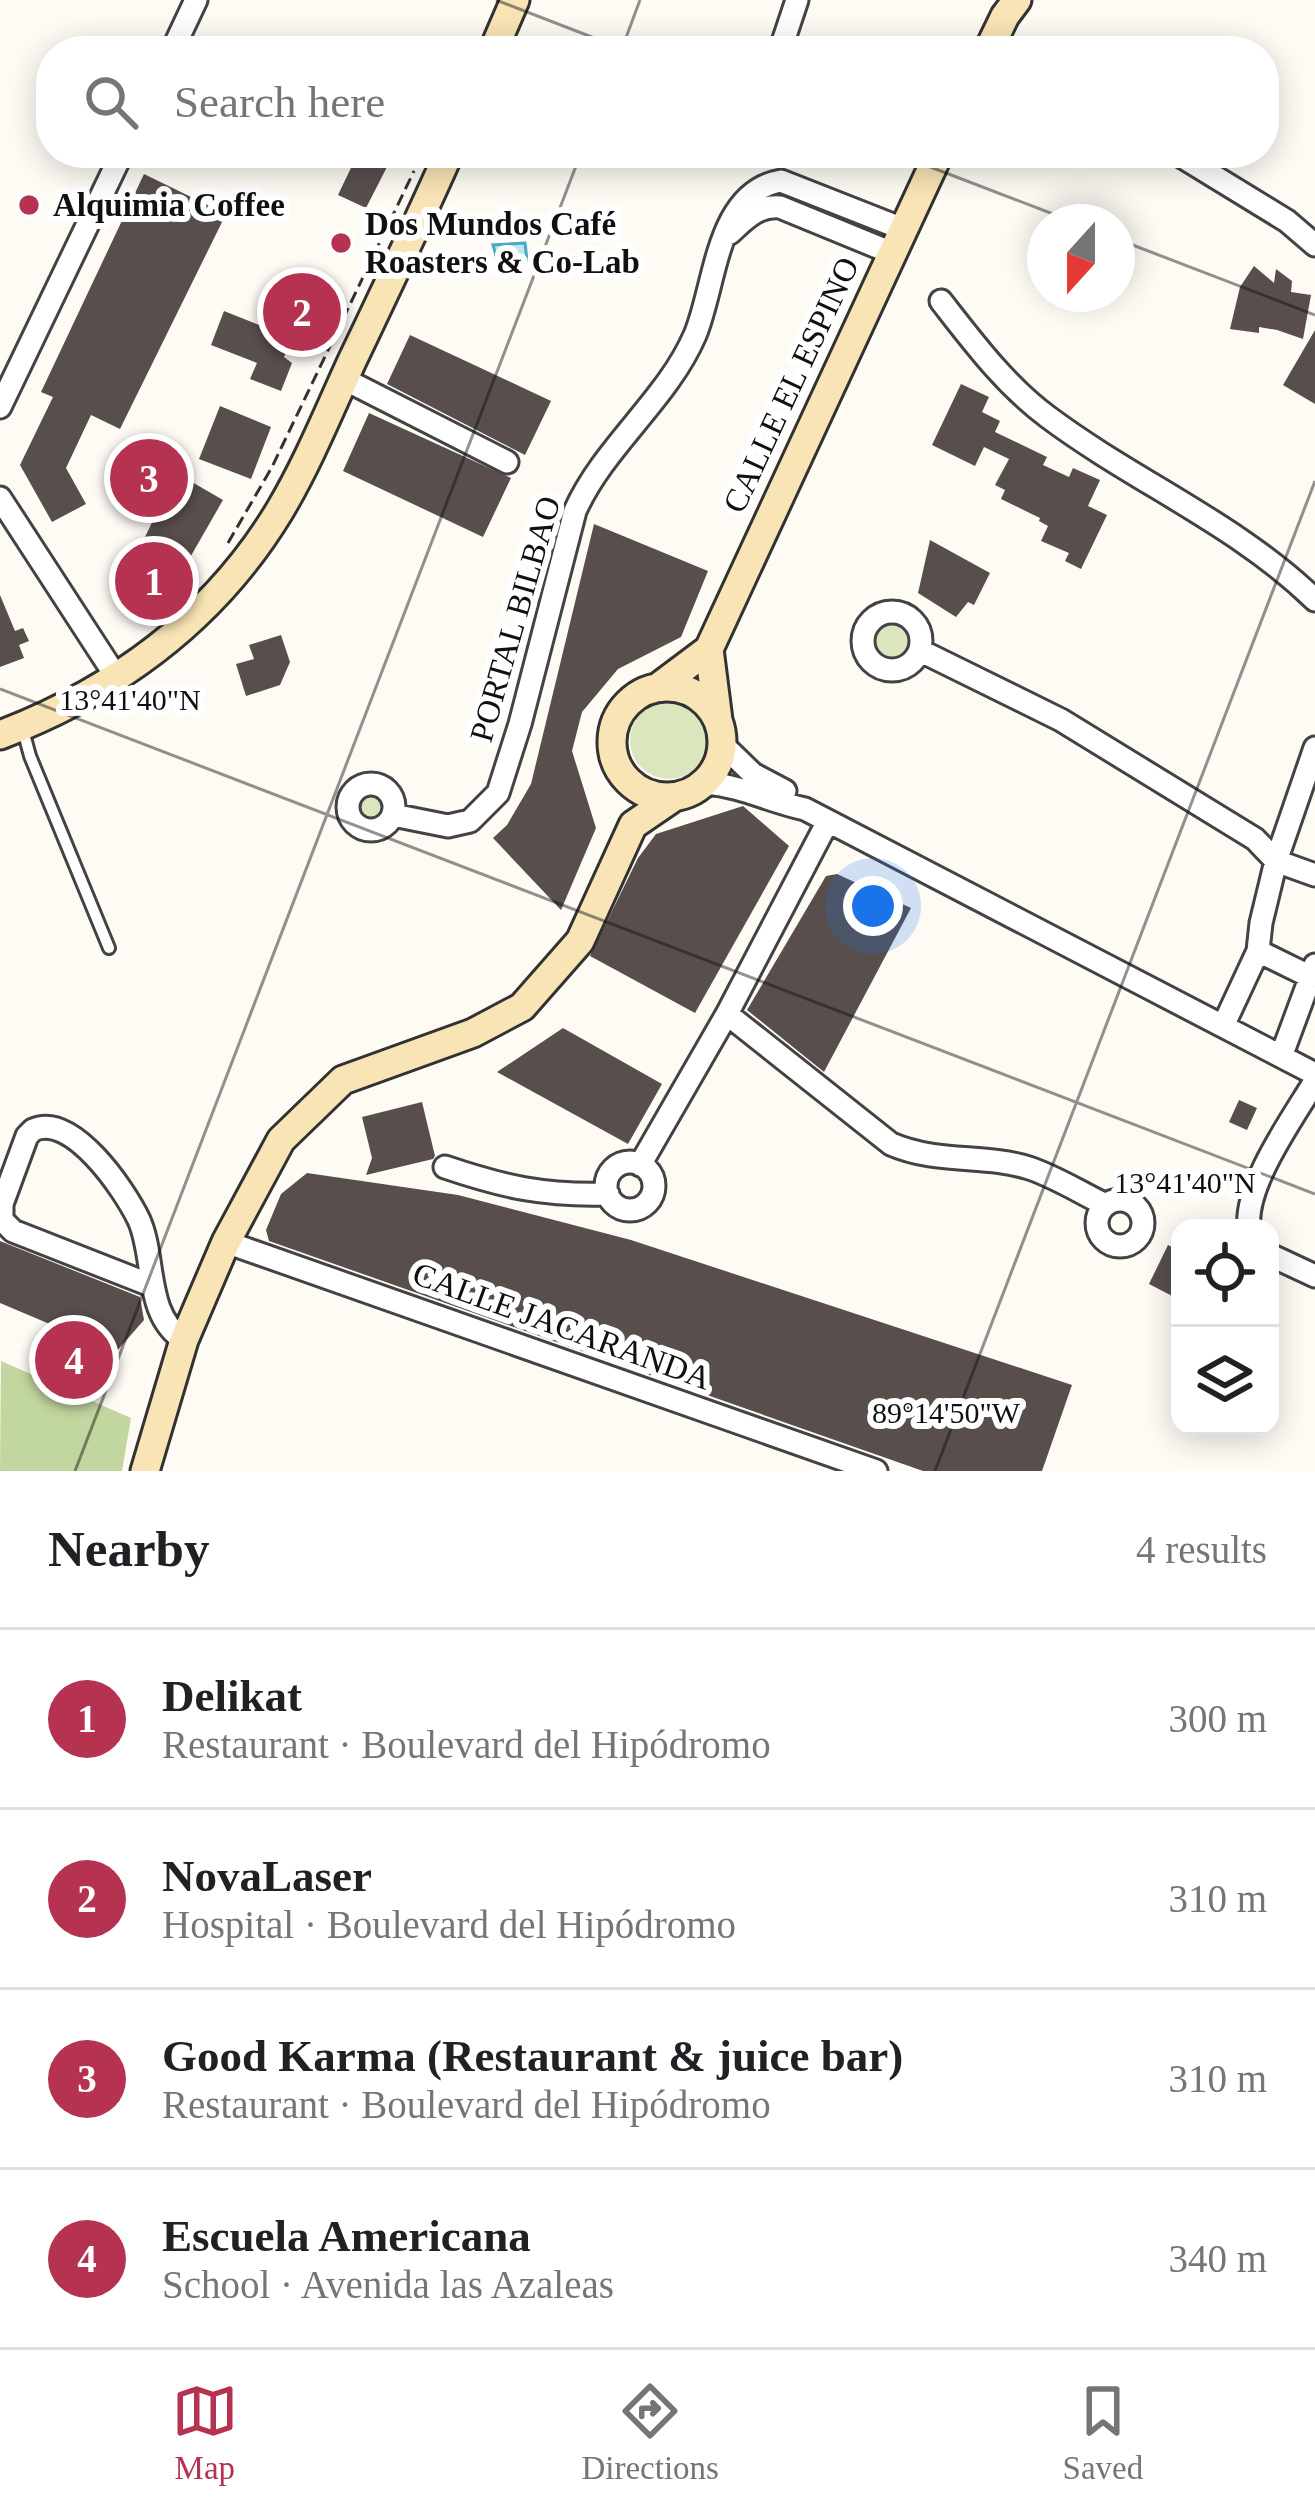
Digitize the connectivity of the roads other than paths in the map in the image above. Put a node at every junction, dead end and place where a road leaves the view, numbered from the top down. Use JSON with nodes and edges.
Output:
{"nodes":[{"id":1,"x":196,"y":0,"type":"edge"},
{"id":2,"x":515,"y":0,"type":"edge"},
{"id":3,"x":797,"y":0,"type":"edge"},
{"id":4,"x":1017,"y":0,"type":"edge"},
{"id":5,"x":179,"y":36,"type":"edge"},
{"id":6,"x":499,"y":36,"type":"edge"},
{"id":7,"x":785,"y":36,"type":"edge"},
{"id":8,"x":995,"y":36,"type":"edge"},
{"id":9,"x":115,"y":168,"type":"edge"},
{"id":10,"x":442,"y":168,"type":"edge"},
{"id":11,"x":932,"y":168,"type":"edge"},
{"id":12,"x":1200,"y":168,"type":"edge"},
{"id":13,"x":824,"y":198,"type":"junction"},
{"id":14,"x":814,"y":221,"type":"junction"},
{"id":15,"x":725,"y":237,"type":"junction"},
{"id":16,"x":898,"y":241,"type":"junction"},
{"id":17,"x":1315,"y":245,"type":"edge"},
{"id":18,"x":940,"y":301,"type":"dead end"},
{"id":19,"x":344,"y":379,"type":"junction"},
{"id":20,"x":0,"y":407,"type":"edge"},
{"id":21,"x":507,"y":462,"type":"dead end"},
{"id":22,"x":0,"y":498,"type":"edge"},
{"id":23,"x":1315,"y":600,"type":"edge"},
{"id":24,"x":710,"y":649,"type":"junction"},
{"id":25,"x":920,"y":651,"type":"dead end"},
{"id":26,"x":117,"y":678,"type":"junction"},
{"id":27,"x":658,"y":688,"type":"junction"},
{"id":28,"x":11,"y":731,"type":"edge"},
{"id":29,"x":720,"y":733,"type":"junction"},
{"id":30,"x":1315,"y":748,"type":"edge"},
{"id":31,"x":620,"y":771,"type":"junction"},
{"id":32,"x":705,"y":783,"type":"junction"},
{"id":33,"x":674,"y":797,"type":"junction"},
{"id":34,"x":805,"y":809,"type":"junction"},
{"id":35,"x":393,"y":815,"type":"dead end"},
{"id":36,"x":828,"y":821,"type":"junction"},
{"id":37,"x":633,"y":825,"type":"junction"},
{"id":38,"x":1276,"y":861,"type":"junction"},
{"id":39,"x":1315,"y":875,"type":"edge"},
{"id":40,"x":109,"y":948,"type":"dead end"},
{"id":41,"x":1258,"y":951,"type":"junction"},
{"id":42,"x":1313,"y":971,"type":"edge"},
{"id":43,"x":727,"y":1014,"type":"junction"},
{"id":44,"x":1224,"y":1024,"type":"junction"},
{"id":45,"x":1282,"y":1054,"type":"junction"},
{"id":46,"x":1315,"y":1077,"type":"edge"},
{"id":47,"x":640,"y":1165,"type":"junction"},
{"id":48,"x":445,"y":1167,"type":"dead end"},
{"id":49,"x":608,"y":1194,"type":"junction"},
{"id":50,"x":1106,"y":1205,"type":"dead end"},
{"id":51,"x":1248,"y":1219,"type":"edge"},
{"id":52,"x":226,"y":1242,"type":"junction"},
{"id":53,"x":1279,"y":1259,"type":"edge"},
{"id":54,"x":1315,"y":1276,"type":"edge"},
{"id":55,"x":153,"y":1286,"type":"junction"},
{"id":56,"x":184,"y":1340,"type":"junction"},
{"id":57,"x":145,"y":1471,"type":"edge"},
{"id":58,"x":875,"y":1471,"type":"edge"}],
"edges":[{"from":1,"to":5,"type":"street"},
{"from":2,"to":6,"type":"street"},
{"from":3,"to":7,"type":"street"},
{"from":4,"to":8,"type":"street"},
{"from":9,"to":20,"type":"street"},
{"from":10,"to":19,"type":"street"},
{"from":11,"to":16,"type":"street","name":"CALLE EL ESPINO"},
{"from":12,"to":17,"type":"street"},
{"from":13,"to":14,"type":"street"},
{"from":13,"to":15,"type":"street","name":"PORTAL BILBAO"},
{"from":13,"to":16,"type":"street","name":"PORTAL BILBAO"},
{"from":14,"to":15,"type":"street"},
{"from":14,"to":16,"type":"street"},
{"from":15,"to":35,"type":"street","name":"PORTAL BILBAO"},
{"from":16,"to":24,"type":"street","name":"CALLE EL ESPINO"},
{"from":18,"to":23,"type":"street"},
{"from":19,"to":21,"type":"street"},
{"from":19,"to":26,"type":"street"},
{"from":22,"to":26,"type":"street"},
{"from":24,"to":27,"type":"street","name":"CALLE EL ESPINO"},
{"from":24,"to":29,"type":"street"},
{"from":25,"to":38,"type":"street"},
{"from":26,"to":28,"type":"street"},
{"from":27,"to":29,"type":"street"},
{"from":27,"to":31,"type":"street"},
{"from":28,"to":40,"type":"lane"},
{"from":29,"to":32,"type":"street"},
{"from":29,"to":34,"type":"street"},
{"from":30,"to":38,"type":"street"},
{"from":31,"to":33,"type":"street"},
{"from":31,"to":37,"type":"street"},
{"from":32,"to":33,"type":"street"},
{"from":32,"to":34,"type":"street"},
{"from":33,"to":37,"type":"street"},
{"from":34,"to":36,"type":"street"},
{"from":36,"to":43,"type":"street"},
{"from":36,"to":44,"type":"street"},
{"from":37,"to":52,"type":"street"},
{"from":38,"to":39,"type":"street"},
{"from":38,"to":41,"type":"street"},
{"from":41,"to":42,"type":"street"},
{"from":41,"to":44,"type":"street"},
{"from":42,"to":45,"type":"street"},
{"from":43,"to":47,"type":"street"},
{"from":43,"to":50,"type":"street"},
{"from":44,"to":45,"type":"street"},
{"from":45,"to":46,"type":"street"},
{"from":46,"to":51,"type":"street"},
{"from":47,"to":49,"type":"street"},
{"from":47,"to":49,"type":"street"},
{"from":48,"to":49,"type":"street"},
{"from":52,"to":56,"type":"street"},
{"from":52,"to":58,"type":"street","name":"CALLE JACARANDA"},
{"from":53,"to":54,"type":"street"},
{"from":55,"to":55,"type":"street"},
{"from":55,"to":56,"type":"street"},
{"from":56,"to":57,"type":"street"}]}
